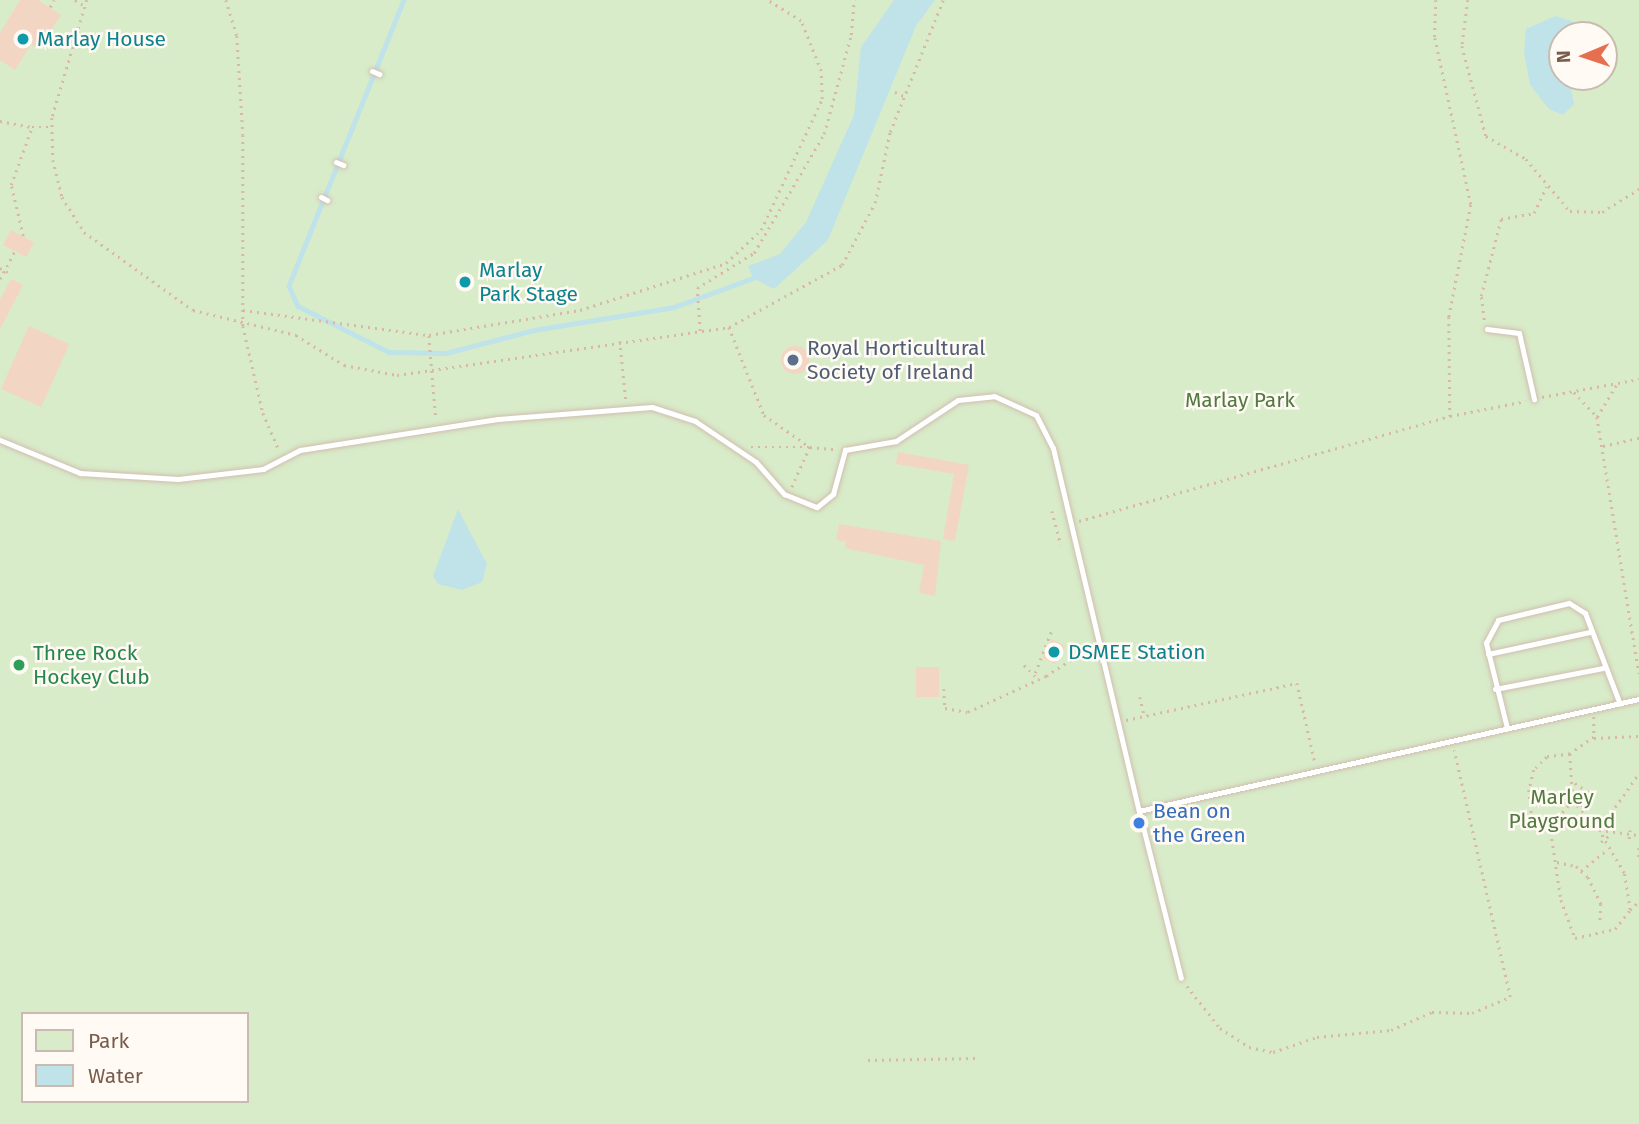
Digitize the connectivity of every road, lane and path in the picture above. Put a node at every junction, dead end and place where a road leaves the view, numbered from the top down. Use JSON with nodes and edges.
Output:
{"nodes":[{"id":1,"x":54,"y":0,"type":"edge"},
{"id":2,"x":75,"y":0,"type":"edge"},
{"id":3,"x":87,"y":0,"type":"edge"},
{"id":4,"x":226,"y":0,"type":"edge"},
{"id":5,"x":768,"y":0,"type":"edge"},
{"id":6,"x":854,"y":0,"type":"edge"},
{"id":7,"x":943,"y":0,"type":"edge"},
{"id":8,"x":1436,"y":0,"type":"edge"},
{"id":9,"x":1468,"y":0,"type":"edge"},
{"id":10,"x":50,"y":7,"type":"dead end"},
{"id":11,"x":86,"y":7,"type":"junction"},
{"id":12,"x":895,"y":92,"type":"dead end"},
{"id":13,"x":904,"y":96,"type":"junction"},
{"id":14,"x":0,"y":121,"type":"edge"},
{"id":15,"x":32,"y":127,"type":"junction"},
{"id":16,"x":52,"y":127,"type":"junction"},
{"id":17,"x":1546,"y":187,"type":"junction"},
{"id":18,"x":1639,"y":189,"type":"edge"},
{"id":19,"x":23,"y":236,"type":"dead end"},
{"id":20,"x":15,"y":251,"type":"dead end"},
{"id":21,"x":2,"y":270,"type":"edge"},
{"id":22,"x":10,"y":273,"type":"dead end"},
{"id":23,"x":0,"y":279,"type":"edge"},
{"id":24,"x":243,"y":310,"type":"junction"},
{"id":25,"x":243,"y":326,"type":"junction"},
{"id":26,"x":729,"y":327,"type":"junction"},
{"id":27,"x":1487,"y":328,"type":"joint"},
{"id":28,"x":700,"y":332,"type":"junction"},
{"id":29,"x":429,"y":335,"type":"junction"},
{"id":30,"x":620,"y":341,"type":"junction"},
{"id":31,"x":433,"y":370,"type":"junction"},
{"id":32,"x":1639,"y":379,"type":"edge"},
{"id":33,"x":1619,"y":383,"type":"junction"},
{"id":34,"x":1573,"y":391,"type":"junction"},
{"id":35,"x":1534,"y":399,"type":"junction"},
{"id":36,"x":627,"y":407,"type":"junction"},
{"id":37,"x":1450,"y":416,"type":"junction"},
{"id":38,"x":1597,"y":417,"type":"junction"},
{"id":39,"x":437,"y":430,"type":"junction"},
{"id":40,"x":1639,"y":438,"type":"edge"},
{"id":41,"x":0,"y":440,"type":"edge"},
{"id":42,"x":739,"y":443,"type":"dead end"},
{"id":43,"x":1603,"y":446,"type":"junction"},
{"id":44,"x":810,"y":447,"type":"junction"},
{"id":45,"x":845,"y":450,"type":"junction"},
{"id":46,"x":281,"y":457,"type":"junction"},
{"id":47,"x":784,"y":494,"type":"junction"},
{"id":48,"x":1052,"y":511,"type":"dead end"},
{"id":49,"x":1071,"y":523,"type":"junction"},
{"id":50,"x":1061,"y":545,"type":"dead end"},
{"id":51,"x":1051,"y":632,"type":"dead end"},
{"id":52,"x":1590,"y":632,"type":"junction"},
{"id":53,"x":1099,"y":645,"type":"junction"},
{"id":54,"x":1488,"y":654,"type":"junction"},
{"id":55,"x":1024,"y":665,"type":"dead end"},
{"id":56,"x":1603,"y":668,"type":"junction"},
{"id":57,"x":1035,"y":673,"type":"junction"},
{"id":58,"x":1639,"y":674,"type":"edge"},
{"id":59,"x":1039,"y":680,"type":"junction"},
{"id":60,"x":944,"y":689,"type":"dead end"},
{"id":61,"x":1495,"y":689,"type":"junction"},
{"id":62,"x":1140,"y":697,"type":"dead end"},
{"id":63,"x":1639,"y":699,"type":"edge"},
{"id":64,"x":1620,"y":704,"type":"junction"},
{"id":65,"x":1592,"y":711,"type":"junction"},
{"id":66,"x":1144,"y":715,"type":"junction"},
{"id":67,"x":1118,"y":721,"type":"junction"},
{"id":68,"x":1507,"y":728,"type":"junction"},
{"id":69,"x":1639,"y":736,"type":"edge"},
{"id":70,"x":1594,"y":737,"type":"junction"},
{"id":71,"x":1452,"y":740,"type":"junction"},
{"id":72,"x":1570,"y":754,"type":"junction"},
{"id":73,"x":1317,"y":769,"type":"junction"},
{"id":74,"x":1639,"y":773,"type":"edge"},
{"id":75,"x":1574,"y":783,"type":"junction"},
{"id":76,"x":1573,"y":800,"type":"junction"},
{"id":77,"x":1581,"y":809,"type":"junction"},
{"id":78,"x":1139,"y":811,"type":"junction"},
{"id":79,"x":1548,"y":828,"type":"junction"},
{"id":80,"x":1599,"y":830,"type":"junction"},
{"id":81,"x":1611,"y":834,"type":"junction"},
{"id":82,"x":1639,"y":835,"type":"edge"},
{"id":83,"x":1601,"y":842,"type":"junction"},
{"id":84,"x":1639,"y":848,"type":"edge"},
{"id":85,"x":1607,"y":850,"type":"junction"},
{"id":86,"x":1639,"y":858,"type":"edge"},
{"id":87,"x":1556,"y":862,"type":"junction"},
{"id":88,"x":1581,"y":870,"type":"junction"},
{"id":89,"x":1639,"y":901,"type":"edge"},
{"id":90,"x":1630,"y":909,"type":"junction"},
{"id":91,"x":1600,"y":924,"type":"dead end"},
{"id":92,"x":1181,"y":978,"type":"joint"},
{"id":93,"x":978,"y":1058,"type":"dead end"},
{"id":94,"x":868,"y":1060,"type":"dead end"}],
"edges":[{"from":1,"to":10,"type":"path"},
{"from":2,"to":11,"type":"path"},
{"from":3,"to":11,"type":"path"},
{"from":4,"to":24,"type":"path"},
{"from":5,"to":29,"type":"path"},
{"from":6,"to":28,"type":"path"},
{"from":7,"to":13,"type":"path"},
{"from":8,"to":37,"type":"path"},
{"from":9,"to":17,"type":"path"},
{"from":11,"to":16,"type":"path"},
{"from":12,"to":13,"type":"path"},
{"from":13,"to":26,"type":"path"},
{"from":14,"to":15,"type":"path"},
{"from":15,"to":16,"type":"path"},
{"from":15,"to":19,"type":"path"},
{"from":16,"to":25,"type":"path"},
{"from":17,"to":18,"type":"path"},
{"from":17,"to":27,"type":"path"},
{"from":20,"to":21,"type":"path"},
{"from":21,"to":22,"type":"path"},
{"from":21,"to":23,"type":"path"},
{"from":24,"to":25,"type":"path"},
{"from":24,"to":29,"type":"path"},
{"from":25,"to":31,"type":"path"},
{"from":25,"to":46,"type":"path"},
{"from":26,"to":28,"type":"path"},
{"from":26,"to":44,"type":"path"},
{"from":27,"to":35,"type":"lane"},
{"from":28,"to":30,"type":"path"},
{"from":29,"to":31,"type":"path"},
{"from":30,"to":31,"type":"path"},
{"from":30,"to":36,"type":"path"},
{"from":31,"to":39,"type":"path"},
{"from":32,"to":33,"type":"path"},
{"from":33,"to":34,"type":"path"},
{"from":33,"to":38,"type":"path"},
{"from":34,"to":35,"type":"path"},
{"from":34,"to":38,"type":"path"},
{"from":35,"to":37,"type":"path"},
{"from":36,"to":39,"type":"lane"},
{"from":36,"to":47,"type":"lane"},
{"from":37,"to":49,"type":"path"},
{"from":38,"to":43,"type":"path"},
{"from":39,"to":46,"type":"lane"},
{"from":40,"to":43,"type":"path"},
{"from":41,"to":46,"type":"lane"},
{"from":42,"to":44,"type":"path"},
{"from":43,"to":58,"type":"path"},
{"from":44,"to":45,"type":"path"},
{"from":44,"to":47,"type":"path"},
{"from":45,"to":47,"type":"lane"},
{"from":45,"to":49,"type":"lane"},
{"from":48,"to":50,"type":"path"},
{"from":49,"to":53,"type":"lane"},
{"from":51,"to":57,"type":"path"},
{"from":52,"to":54,"type":"lane"},
{"from":52,"to":54,"type":"lane"},
{"from":52,"to":56,"type":"lane"},
{"from":53,"to":59,"type":"path"},
{"from":53,"to":67,"type":"lane"},
{"from":54,"to":61,"type":"lane"},
{"from":55,"to":57,"type":"path"},
{"from":56,"to":61,"type":"lane"},
{"from":56,"to":64,"type":"lane"},
{"from":57,"to":59,"type":"path"},
{"from":59,"to":60,"type":"path"},
{"from":61,"to":68,"type":"lane"},
{"from":62,"to":66,"type":"path"},
{"from":63,"to":64,"type":"lane"},
{"from":64,"to":65,"type":"lane"},
{"from":65,"to":68,"type":"lane"},
{"from":65,"to":70,"type":"path"},
{"from":66,"to":67,"type":"path"},
{"from":66,"to":73,"type":"path"},
{"from":67,"to":78,"type":"lane"},
{"from":68,"to":71,"type":"lane"},
{"from":69,"to":70,"type":"path"},
{"from":70,"to":72,"type":"path"},
{"from":71,"to":73,"type":"lane"},
{"from":71,"to":92,"type":"path"},
{"from":72,"to":75,"type":"path"},
{"from":72,"to":79,"type":"path"},
{"from":73,"to":78,"type":"lane"},
{"from":74,"to":80,"type":"path"},
{"from":75,"to":76,"type":"path"},
{"from":75,"to":77,"type":"path"},
{"from":76,"to":77,"type":"path"},
{"from":76,"to":79,"type":"path"},
{"from":77,"to":80,"type":"path"},
{"from":78,"to":92,"type":"lane"},
{"from":79,"to":87,"type":"path"},
{"from":80,"to":81,"type":"path"},
{"from":80,"to":83,"type":"path"},
{"from":81,"to":82,"type":"path"},
{"from":81,"to":83,"type":"path"},
{"from":83,"to":85,"type":"path"},
{"from":84,"to":86,"type":"path"},
{"from":85,"to":88,"type":"path"},
{"from":85,"to":90,"type":"path"},
{"from":87,"to":88,"type":"path"},
{"from":87,"to":90,"type":"path"},
{"from":88,"to":91,"type":"path"},
{"from":89,"to":90,"type":"path"},
{"from":93,"to":94,"type":"path"}]}
